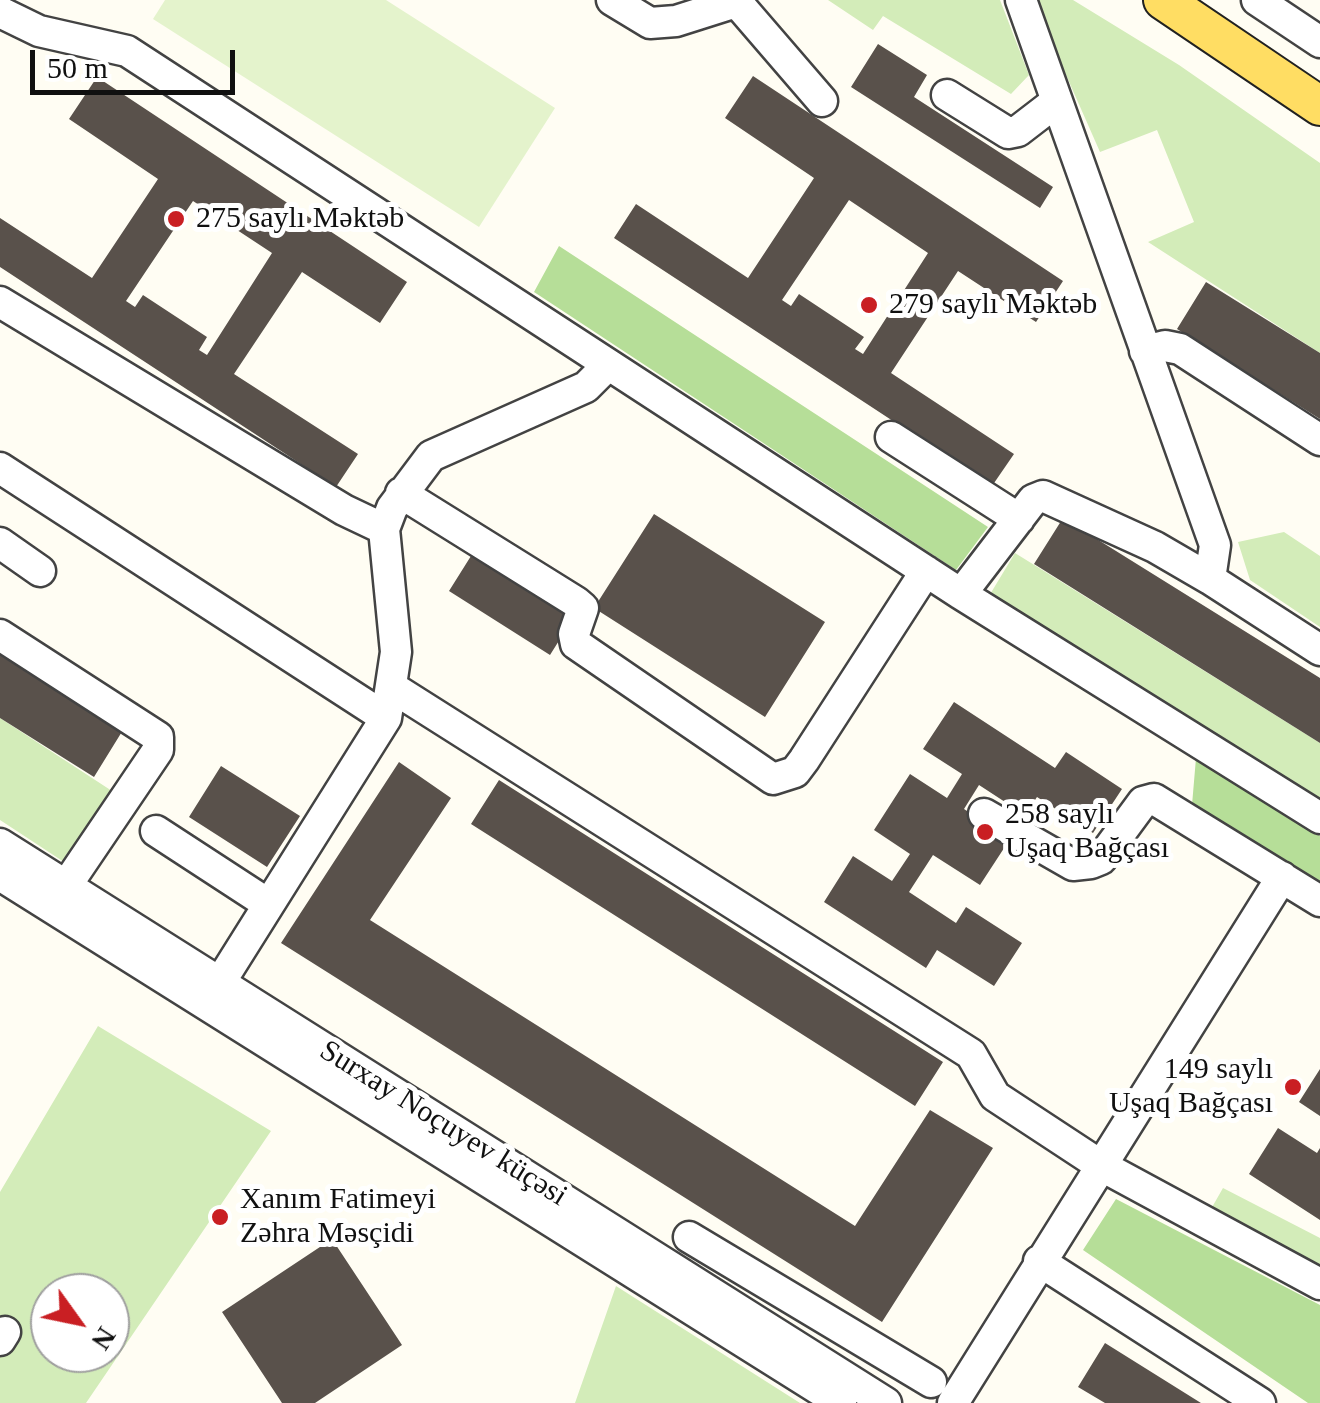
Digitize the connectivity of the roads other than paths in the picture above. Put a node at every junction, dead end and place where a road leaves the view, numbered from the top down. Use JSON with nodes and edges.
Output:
{"nodes":[{"id":1,"x":612,"y":0,"type":"edge"},
{"id":2,"x":1022,"y":0,"type":"edge"},
{"id":3,"x":1163,"y":0,"type":"edge"},
{"id":4,"x":1258,"y":0,"type":"edge"},
{"id":5,"x":735,"y":1,"type":"edge"},
{"id":6,"x":2,"y":16,"type":"edge"},
{"id":7,"x":1320,"y":42,"type":"edge"},
{"id":8,"x":946,"y":95,"type":"dead end"},
{"id":9,"x":822,"y":101,"type":"dead end"},
{"id":10,"x":1057,"y":101,"type":"junction"},
{"id":11,"x":1320,"y":106,"type":"edge"},
{"id":12,"x":0,"y":302,"type":"edge"},
{"id":13,"x":1146,"y":351,"type":"junction"},
{"id":14,"x":608,"y":365,"type":"junction"},
{"id":15,"x":891,"y":437,"type":"dead end"},
{"id":16,"x":1320,"y":440,"type":"edge"},
{"id":17,"x":0,"y":468,"type":"edge"},
{"id":18,"x":402,"y":493,"type":"junction"},
{"id":19,"x":1019,"y":519,"type":"junction"},
{"id":20,"x":384,"y":529,"type":"junction"},
{"id":21,"x":0,"y":543,"type":"edge"},
{"id":22,"x":40,"y":570,"type":"dead end"},
{"id":23,"x":926,"y":571,"type":"junction"},
{"id":24,"x":1210,"y":579,"type":"junction"},
{"id":25,"x":961,"y":594,"type":"junction"},
{"id":26,"x":0,"y":634,"type":"edge"},
{"id":27,"x":1320,"y":650,"type":"edge"},
{"id":28,"x":393,"y":688,"type":"junction"},
{"id":29,"x":386,"y":718,"type":"junction"},
{"id":30,"x":984,"y":814,"type":"dead end"},
{"id":31,"x":1320,"y":818,"type":"edge"},
{"id":32,"x":156,"y":832,"type":"dead end"},
{"id":33,"x":0,"y":844,"type":"edge"},
{"id":34,"x":0,"y":875,"type":"edge"},
{"id":35,"x":1282,"y":878,"type":"junction"},
{"id":36,"x":66,"y":886,"type":"junction"},
{"id":37,"x":1320,"y":901,"type":"edge"},
{"id":38,"x":268,"y":904,"type":"junction"},
{"id":39,"x":218,"y":984,"type":"junction"},
{"id":40,"x":1100,"y":1164,"type":"junction"},
{"id":41,"x":689,"y":1237,"type":"dead end"},
{"id":42,"x":1040,"y":1262,"type":"junction"},
{"id":43,"x":1320,"y":1284,"type":"edge"},
{"id":44,"x":825,"y":1318,"type":"junction"},
{"id":45,"x":807,"y":1352,"type":"junction"},
{"id":46,"x":942,"y":1392,"type":"edge"},
{"id":47,"x":841,"y":1403,"type":"edge"},
{"id":48,"x":886,"y":1403,"type":"edge"},
{"id":49,"x":1260,"y":1403,"type":"edge"}],
"edges":[{"from":1,"to":5,"type":"street"},
{"from":2,"to":10,"type":"street"},
{"from":3,"to":11,"type":"main road"},
{"from":4,"to":7,"type":"street"},
{"from":5,"to":9,"type":"street"},
{"from":6,"to":14,"type":"street"},
{"from":8,"to":10,"type":"street"},
{"from":10,"to":13,"type":"street"},
{"from":12,"to":20,"type":"street"},
{"from":13,"to":16,"type":"street"},
{"from":13,"to":24,"type":"street"},
{"from":14,"to":18,"type":"street"},
{"from":14,"to":23,"type":"street"},
{"from":15,"to":19,"type":"street"},
{"from":17,"to":29,"type":"street"},
{"from":18,"to":20,"type":"street"},
{"from":18,"to":23,"type":"street"},
{"from":19,"to":24,"type":"street"},
{"from":19,"to":25,"type":"street"},
{"from":20,"to":28,"type":"street"},
{"from":21,"to":22,"type":"street"},
{"from":23,"to":25,"type":"street"},
{"from":24,"to":27,"type":"street"},
{"from":25,"to":31,"type":"street"},
{"from":26,"to":36,"type":"street"},
{"from":28,"to":29,"type":"street"},
{"from":28,"to":40,"type":"street"},
{"from":29,"to":38,"type":"street"},
{"from":30,"to":35,"type":"street"},
{"from":32,"to":38,"type":"street"},
{"from":33,"to":36,"type":"street","name":"Surxay Noçuyev küçəsi"},
{"from":34,"to":47,"type":"street","name":"Surxay Noçuyev küçəsi"},
{"from":35,"to":37,"type":"street"},
{"from":35,"to":40,"type":"street"},
{"from":36,"to":39,"type":"street","name":"Surxay Noçuyev küçəsi"},
{"from":38,"to":39,"type":"street"},
{"from":39,"to":45,"type":"street","name":"Surxay Noçuyev küçəsi"},
{"from":40,"to":42,"type":"street"},
{"from":40,"to":43,"type":"street"},
{"from":41,"to":44,"type":"street"},
{"from":42,"to":46,"type":"street"},
{"from":42,"to":49,"type":"street"},
{"from":44,"to":45,"type":"street"},
{"from":44,"to":46,"type":"street"},
{"from":45,"to":48,"type":"street","name":"Surxay Noçuyev küçəsi"}]}
